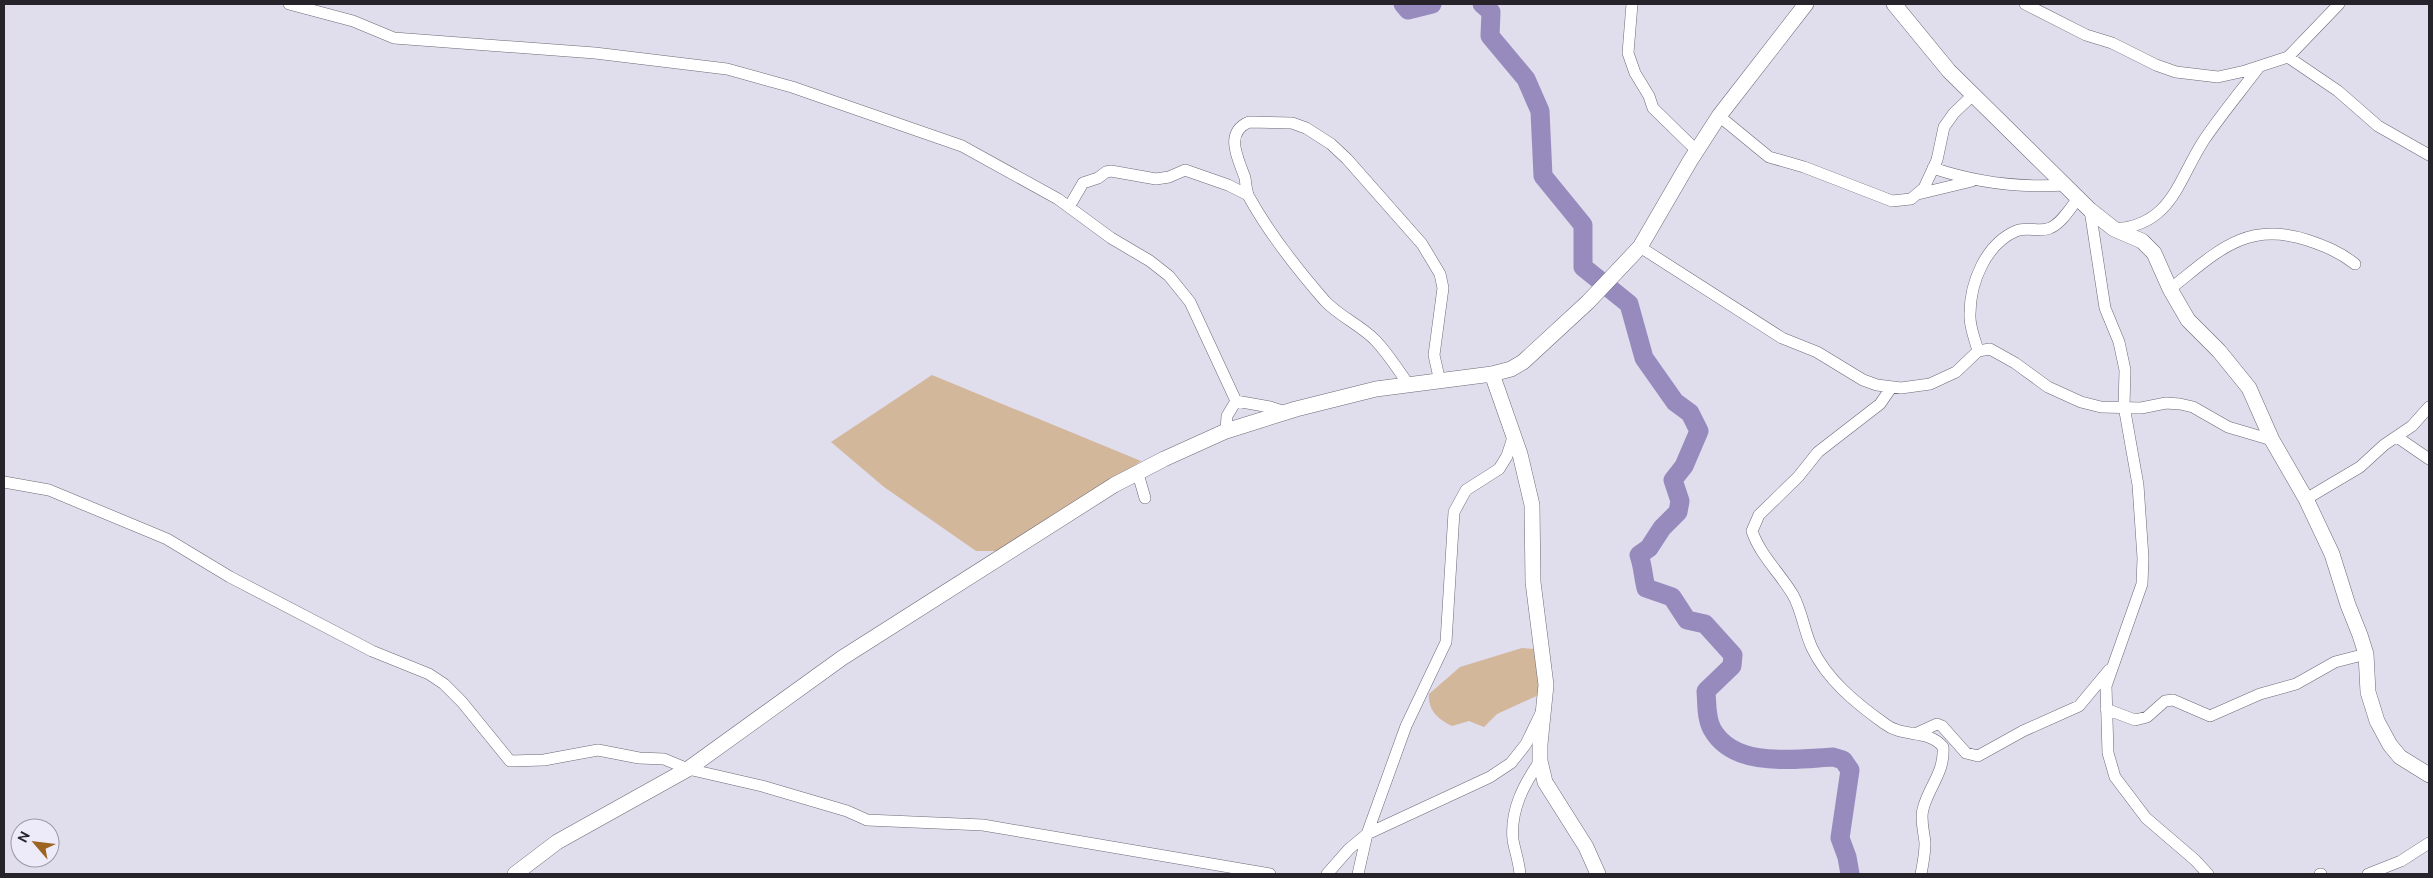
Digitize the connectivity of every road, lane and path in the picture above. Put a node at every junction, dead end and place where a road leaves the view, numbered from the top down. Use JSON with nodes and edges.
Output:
{"nodes":[{"id":1,"x":289,"y":4,"type":"edge"},
{"id":2,"x":1632,"y":4,"type":"edge"},
{"id":3,"x":1806,"y":4,"type":"edge"},
{"id":4,"x":1894,"y":4,"type":"edge"},
{"id":5,"x":2025,"y":4,"type":"edge"},
{"id":6,"x":2339,"y":4,"type":"edge"},
{"id":7,"x":2288,"y":57,"type":"junction"},
{"id":8,"x":2260,"y":67,"type":"junction"},
{"id":9,"x":1974,"y":94,"type":"junction"},
{"id":10,"x":1719,"y":116,"type":"junction"},
{"id":11,"x":1696,"y":151,"type":"junction"},
{"id":12,"x":2429,"y":155,"type":"edge"},
{"id":13,"x":1933,"y":168,"type":"junction"},
{"id":14,"x":1973,"y":180,"type":"junction"},
{"id":15,"x":2066,"y":185,"type":"junction"},
{"id":16,"x":1918,"y":194,"type":"junction"},
{"id":17,"x":1248,"y":195,"type":"junction"},
{"id":18,"x":2079,"y":197,"type":"junction"},
{"id":19,"x":1069,"y":207,"type":"junction"},
{"id":20,"x":2090,"y":210,"type":"junction"},
{"id":21,"x":2114,"y":229,"type":"junction"},
{"id":22,"x":1640,"y":247,"type":"junction"},
{"id":23,"x":2355,"y":264,"type":"dead end"},
{"id":24,"x":2170,"y":289,"type":"junction"},
{"id":25,"x":1978,"y":351,"type":"junction"},
{"id":26,"x":1492,"y":374,"type":"junction"},
{"id":27,"x":1440,"y":382,"type":"junction"},
{"id":28,"x":1408,"y":384,"type":"junction"},
{"id":29,"x":1891,"y":388,"type":"junction"},
{"id":30,"x":1236,"y":401,"type":"junction"},
{"id":31,"x":2124,"y":406,"type":"junction"},
{"id":32,"x":2429,"y":407,"type":"edge"},
{"id":33,"x":1285,"y":412,"type":"junction"},
{"id":34,"x":1226,"y":431,"type":"junction"},
{"id":35,"x":1514,"y":434,"type":"junction"},
{"id":36,"x":2397,"y":437,"type":"junction"},
{"id":37,"x":2272,"y":440,"type":"junction"},
{"id":38,"x":2429,"y":459,"type":"edge"},
{"id":39,"x":1138,"y":474,"type":"junction"},
{"id":40,"x":4,"y":482,"type":"edge"},
{"id":41,"x":1145,"y":498,"type":"dead end"},
{"id":42,"x":2306,"y":499,"type":"junction"},
{"id":43,"x":2366,"y":654,"type":"junction"},
{"id":44,"x":2110,"y":668,"type":"junction"},
{"id":45,"x":1543,"y":708,"type":"junction"},
{"id":46,"x":2106,"y":709,"type":"junction"},
{"id":47,"x":1915,"y":734,"type":"junction"},
{"id":48,"x":1540,"y":760,"type":"junction"},
{"id":49,"x":688,"y":769,"type":"junction"},
{"id":50,"x":2429,"y":775,"type":"edge"},
{"id":51,"x":1367,"y":834,"type":"junction"},
{"id":52,"x":2429,"y":844,"type":"edge"},
{"id":53,"x":515,"y":874,"type":"edge"},
{"id":54,"x":1270,"y":874,"type":"edge"},
{"id":55,"x":1327,"y":874,"type":"edge"},
{"id":56,"x":1358,"y":874,"type":"edge"},
{"id":57,"x":1520,"y":874,"type":"edge"},
{"id":58,"x":1598,"y":874,"type":"edge"},
{"id":59,"x":1921,"y":874,"type":"edge"},
{"id":60,"x":2208,"y":874,"type":"edge"},
{"id":61,"x":2368,"y":874,"type":"edge"}],
"edges":[{"from":1,"to":19,"type":"street"},
{"from":2,"to":11,"type":"street"},
{"from":3,"to":10,"type":"street"},
{"from":4,"to":9,"type":"street"},
{"from":5,"to":8,"type":"street"},
{"from":6,"to":7,"type":"street"},
{"from":7,"to":8,"type":"street"},
{"from":7,"to":12,"type":"street"},
{"from":8,"to":21,"type":"street"},
{"from":9,"to":13,"type":"street"},
{"from":9,"to":15,"type":"street"},
{"from":10,"to":11,"type":"street"},
{"from":10,"to":16,"type":"street"},
{"from":11,"to":22,"type":"street"},
{"from":13,"to":14,"type":"street"},
{"from":13,"to":16,"type":"street"},
{"from":14,"to":15,"type":"street"},
{"from":14,"to":16,"type":"street"},
{"from":15,"to":18,"type":"street"},
{"from":17,"to":19,"type":"street"},
{"from":17,"to":27,"type":"street"},
{"from":17,"to":28,"type":"street"},
{"from":18,"to":20,"type":"street"},
{"from":18,"to":25,"type":"street"},
{"from":19,"to":30,"type":"street"},
{"from":20,"to":21,"type":"street"},
{"from":20,"to":31,"type":"street"},
{"from":21,"to":24,"type":"street"},
{"from":22,"to":26,"type":"street"},
{"from":22,"to":29,"type":"street"},
{"from":23,"to":24,"type":"street"},
{"from":24,"to":37,"type":"street"},
{"from":25,"to":29,"type":"street"},
{"from":25,"to":31,"type":"street"},
{"from":26,"to":27,"type":"street"},
{"from":26,"to":35,"type":"street"},
{"from":27,"to":28,"type":"street"},
{"from":28,"to":33,"type":"street"},
{"from":29,"to":47,"type":"street"},
{"from":30,"to":33,"type":"street"},
{"from":30,"to":34,"type":"street"},
{"from":31,"to":37,"type":"street"},
{"from":31,"to":44,"type":"street"},
{"from":32,"to":36,"type":"street"},
{"from":33,"to":34,"type":"street"},
{"from":34,"to":39,"type":"street"},
{"from":35,"to":45,"type":"street"},
{"from":35,"to":51,"type":"street"},
{"from":36,"to":38,"type":"street"},
{"from":36,"to":42,"type":"street"},
{"from":37,"to":42,"type":"street"},
{"from":39,"to":41,"type":"street"},
{"from":39,"to":49,"type":"street"},
{"from":40,"to":49,"type":"street"},
{"from":42,"to":43,"type":"street"},
{"from":43,"to":46,"type":"street"},
{"from":43,"to":50,"type":"street"},
{"from":44,"to":46,"type":"street"},
{"from":44,"to":47,"type":"street"},
{"from":45,"to":48,"type":"street"},
{"from":45,"to":51,"type":"street"},
{"from":46,"to":60,"type":"street"},
{"from":47,"to":59,"type":"street"},
{"from":48,"to":57,"type":"street"},
{"from":48,"to":58,"type":"street"},
{"from":49,"to":53,"type":"street"},
{"from":49,"to":54,"type":"street"},
{"from":51,"to":55,"type":"street"},
{"from":51,"to":56,"type":"street"},
{"from":52,"to":61,"type":"street"}]}
